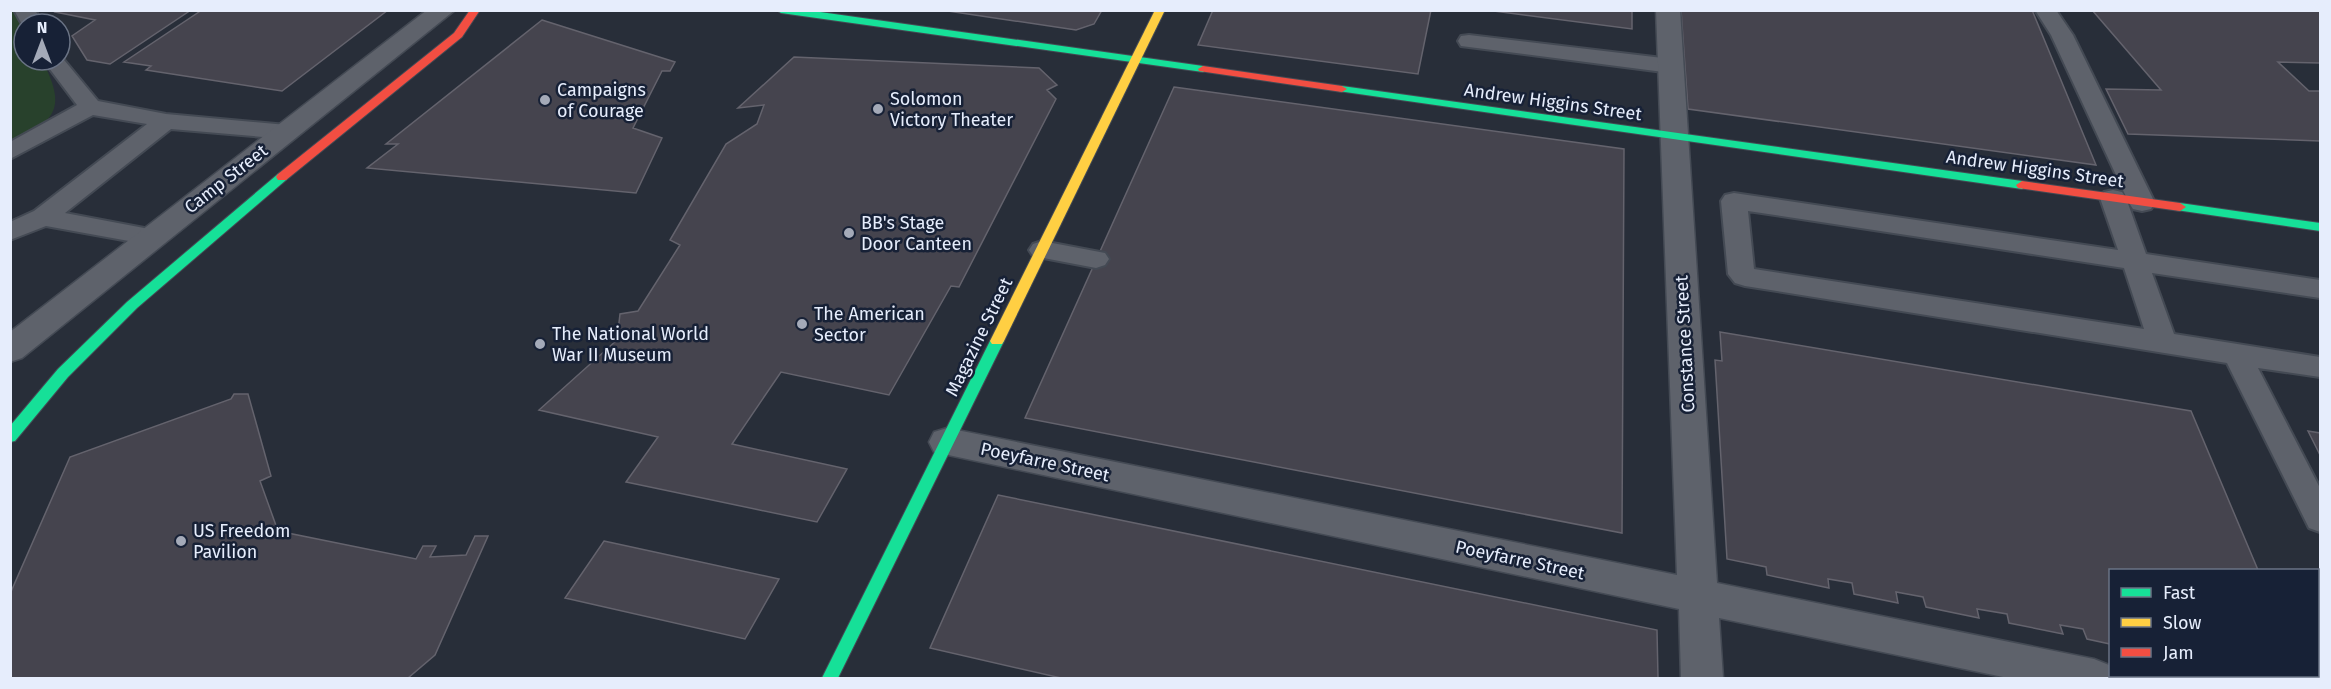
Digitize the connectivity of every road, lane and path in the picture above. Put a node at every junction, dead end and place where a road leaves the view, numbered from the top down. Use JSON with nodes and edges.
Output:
{"nodes":[{"id":1,"x":443,"y":10,"type":"edge"},
{"id":2,"x":475,"y":10,"type":"edge"},
{"id":3,"x":781,"y":10,"type":"edge"},
{"id":4,"x":1160,"y":10,"type":"edge"},
{"id":5,"x":1668,"y":10,"type":"edge"},
{"id":6,"x":2044,"y":10,"type":"edge"},
{"id":7,"x":1469,"y":41,"type":"dead end"},
{"id":8,"x":1135,"y":62,"type":"junction"},
{"id":9,"x":1671,"y":66,"type":"junction"},
{"id":10,"x":63,"y":72,"type":"edge"},
{"id":11,"x":90,"y":107,"type":"junction"},
{"id":12,"x":166,"y":121,"type":"junction"},
{"id":13,"x":287,"y":132,"type":"junction"},
{"id":14,"x":1675,"y":138,"type":"junction"},
{"id":15,"x":10,"y":152,"type":"edge"},
{"id":16,"x":2113,"y":198,"type":"junction"},
{"id":17,"x":2142,"y":202,"type":"junction"},
{"id":18,"x":43,"y":217,"type":"junction"},
{"id":19,"x":2320,"y":227,"type":"edge"},
{"id":20,"x":10,"y":232,"type":"edge"},
{"id":21,"x":151,"y":237,"type":"junction"},
{"id":22,"x":1041,"y":250,"type":"junction"},
{"id":23,"x":1096,"y":259,"type":"dead end"},
{"id":24,"x":2133,"y":261,"type":"junction"},
{"id":25,"x":2320,"y":289,"type":"edge"},
{"id":26,"x":2163,"y":343,"type":"junction"},
{"id":27,"x":10,"y":350,"type":"edge"},
{"id":28,"x":2237,"y":354,"type":"junction"},
{"id":29,"x":2320,"y":367,"type":"edge"},
{"id":30,"x":10,"y":437,"type":"edge"},
{"id":31,"x":947,"y":442,"type":"junction"},
{"id":32,"x":2320,"y":519,"type":"edge"},
{"id":33,"x":1698,"y":597,"type":"junction"},
{"id":34,"x":830,"y":678,"type":"edge"},
{"id":35,"x":1702,"y":678,"type":"edge"},
{"id":36,"x":2094,"y":678,"type":"edge"}],
"edges":[{"from":1,"to":13,"type":"street","name":"Camp Street"},
{"from":2,"to":30,"type":"main road"},
{"from":3,"to":8,"type":"main road","name":"Andrew Higgins Street"},
{"from":4,"to":8,"type":"main road","name":"Magazine Street"},
{"from":5,"to":9,"type":"street","name":"Constance Street"},
{"from":6,"to":17,"type":"lane"},
{"from":7,"to":9,"type":"lane"},
{"from":8,"to":14,"type":"main road","name":"Andrew Higgins Street"},
{"from":8,"to":22,"type":"main road","name":"Magazine Street"},
{"from":9,"to":14,"type":"street","name":"Constance Street"},
{"from":10,"to":11,"type":"lane"},
{"from":11,"to":12,"type":"lane"},
{"from":11,"to":15,"type":"lane"},
{"from":12,"to":13,"type":"lane"},
{"from":12,"to":18,"type":"lane"},
{"from":13,"to":21,"type":"street","name":"Camp Street"},
{"from":14,"to":16,"type":"main road","name":"Andrew Higgins Street"},
{"from":14,"to":33,"type":"street","name":"Constance Street"},
{"from":16,"to":17,"type":"main road","name":"Andrew Higgins Street"},
{"from":16,"to":24,"type":"lane"},
{"from":17,"to":19,"type":"main road","name":"Andrew Higgins Street"},
{"from":18,"to":20,"type":"lane"},
{"from":18,"to":21,"type":"lane"},
{"from":21,"to":27,"type":"street","name":"Camp Street"},
{"from":22,"to":23,"type":"lane"},
{"from":22,"to":31,"type":"main road","name":"Magazine Street"},
{"from":24,"to":25,"type":"lane"},
{"from":24,"to":26,"type":"lane"},
{"from":24,"to":26,"type":"lane"},
{"from":26,"to":28,"type":"lane"},
{"from":28,"to":29,"type":"lane"},
{"from":28,"to":32,"type":"lane"},
{"from":31,"to":33,"type":"street","name":"Poeyfarre Street"},
{"from":31,"to":34,"type":"main road","name":"Magazine Street"},
{"from":33,"to":35,"type":"street","name":"Constance Street"},
{"from":33,"to":36,"type":"street","name":"Poeyfarre Street"}]}
